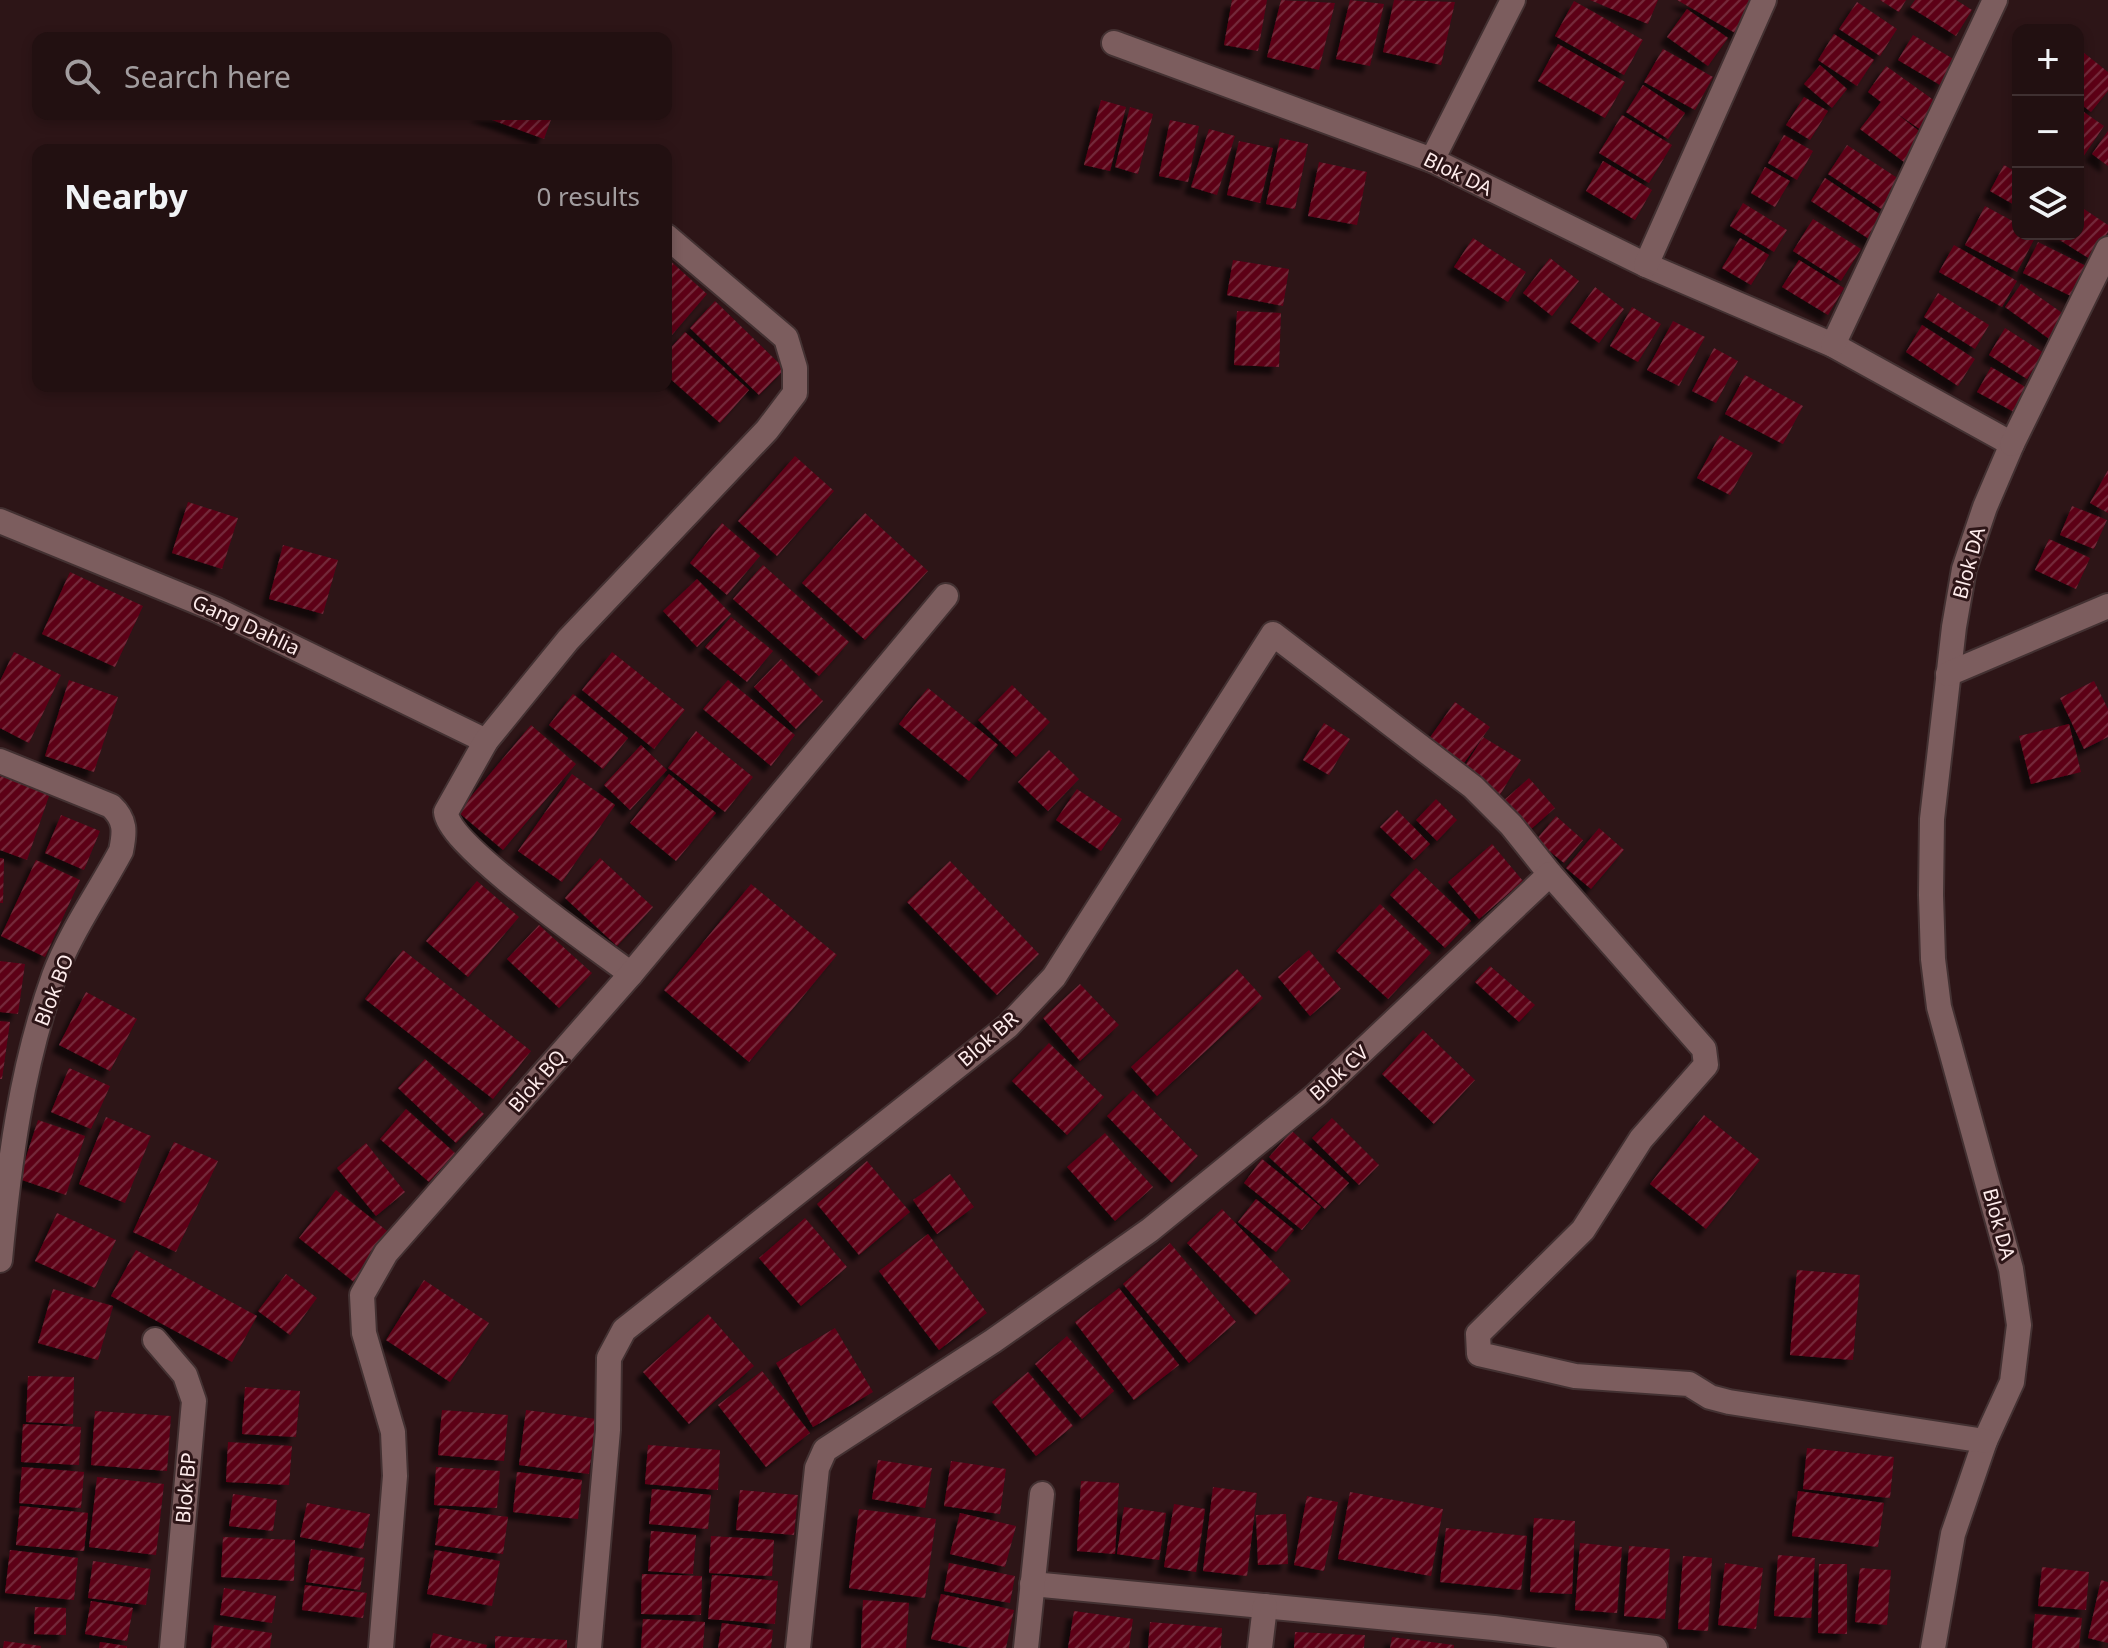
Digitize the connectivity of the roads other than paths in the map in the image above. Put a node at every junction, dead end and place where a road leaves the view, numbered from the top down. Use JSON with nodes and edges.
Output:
{"nodes":[{"id":1,"x":1513,"y":0,"type":"edge"},
{"id":2,"x":1764,"y":0,"type":"edge"},
{"id":3,"x":1995,"y":0,"type":"edge"},
{"id":4,"x":1114,"y":43,"type":"dead end"},
{"id":5,"x":1432,"y":160,"type":"junction"},
{"id":6,"x":672,"y":241,"type":"edge"},
{"id":7,"x":2108,"y":249,"type":"edge"},
{"id":8,"x":1646,"y":265,"type":"junction"},
{"id":9,"x":1833,"y":345,"type":"junction"},
{"id":10,"x":2012,"y":444,"type":"junction"},
{"id":11,"x":0,"y":521,"type":"edge"},
{"id":12,"x":946,"y":596,"type":"dead end"},
{"id":13,"x":2108,"y":606,"type":"edge"},
{"id":14,"x":1948,"y":674,"type":"junction"},
{"id":15,"x":486,"y":741,"type":"junction"},
{"id":16,"x":0,"y":761,"type":"edge"},
{"id":17,"x":1550,"y":874,"type":"junction"},
{"id":18,"x":631,"y":974,"type":"junction"},
{"id":19,"x":0,"y":1260,"type":"edge"},
{"id":20,"x":155,"y":1340,"type":"dead end"},
{"id":21,"x":1985,"y":1441,"type":"junction"},
{"id":22,"x":1042,"y":1494,"type":"dead end"},
{"id":23,"x":1032,"y":1584,"type":"junction"},
{"id":24,"x":1265,"y":1606,"type":"junction"},
{"id":25,"x":1493,"y":1638,"type":"edge"},
{"id":26,"x":172,"y":1648,"type":"edge"},
{"id":27,"x":381,"y":1648,"type":"edge"},
{"id":28,"x":589,"y":1648,"type":"edge"},
{"id":29,"x":798,"y":1648,"type":"edge"},
{"id":30,"x":1026,"y":1648,"type":"edge"},
{"id":31,"x":1260,"y":1648,"type":"edge"},
{"id":32,"x":1655,"y":1648,"type":"edge"},
{"id":33,"x":1933,"y":1648,"type":"edge"}],
"edges":[{"from":1,"to":5,"type":"street"},
{"from":2,"to":8,"type":"street"},
{"from":3,"to":9,"type":"street"},
{"from":4,"to":5,"type":"street","name":"Blok DA"},
{"from":5,"to":8,"type":"street","name":"Blok DA"},
{"from":6,"to":15,"type":"street"},
{"from":7,"to":10,"type":"street"},
{"from":8,"to":9,"type":"street","name":"Blok DA"},
{"from":9,"to":10,"type":"street","name":"Blok DA"},
{"from":10,"to":14,"type":"street","name":"Blok DA"},
{"from":11,"to":15,"type":"street","name":"Gang Dahlia"},
{"from":12,"to":18,"type":"street","name":"Blok BQ"},
{"from":13,"to":14,"type":"street"},
{"from":14,"to":21,"type":"street","name":"Blok DA"},
{"from":15,"to":18,"type":"street"},
{"from":16,"to":19,"type":"street","name":"Blok BO"},
{"from":17,"to":21,"type":"street"},
{"from":17,"to":28,"type":"street","name":"Blok BR"},
{"from":17,"to":29,"type":"street","name":"Blok CV"},
{"from":18,"to":27,"type":"street","name":"Blok BQ"},
{"from":20,"to":26,"type":"street","name":"Blok BP"},
{"from":21,"to":33,"type":"street","name":"Blok DA"},
{"from":22,"to":23,"type":"street"},
{"from":23,"to":24,"type":"street"},
{"from":23,"to":30,"type":"street"},
{"from":24,"to":25,"type":"street"},
{"from":24,"to":31,"type":"street"},
{"from":25,"to":32,"type":"street"}]}
